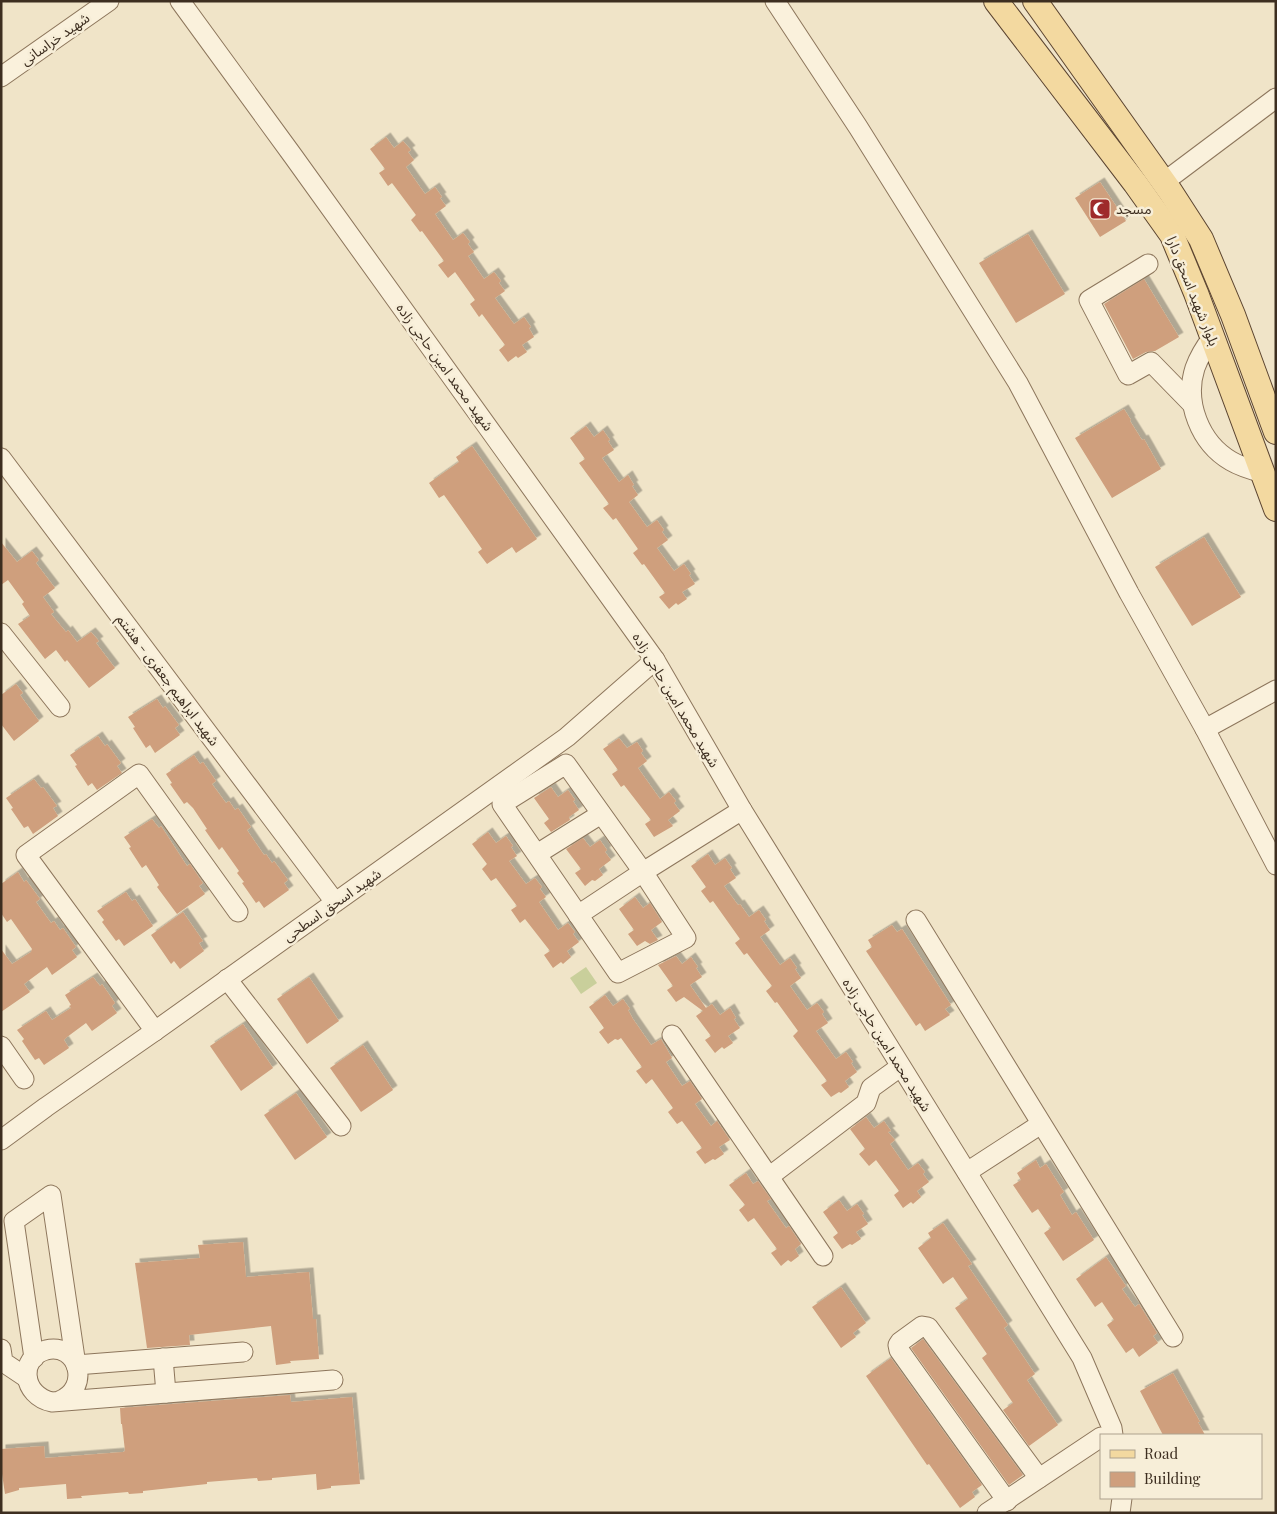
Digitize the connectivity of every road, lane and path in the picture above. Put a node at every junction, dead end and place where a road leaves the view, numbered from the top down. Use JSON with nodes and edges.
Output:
{"nodes":[{"id":1,"x":109,"y":1,"type":"edge"},
{"id":2,"x":180,"y":1,"type":"edge"},
{"id":3,"x":775,"y":1,"type":"edge"},
{"id":4,"x":996,"y":1,"type":"edge"},
{"id":5,"x":1035,"y":1,"type":"edge"},
{"id":6,"x":1,"y":77,"type":"edge"},
{"id":7,"x":1276,"y":98,"type":"edge"},
{"id":8,"x":1164,"y":182,"type":"junction"},
{"id":9,"x":1148,"y":264,"type":"dead end"},
{"id":10,"x":1212,"y":338,"type":"junction"},
{"id":11,"x":1256,"y":378,"type":"junction"},
{"id":12,"x":1231,"y":389,"type":"junction"},
{"id":13,"x":1192,"y":404,"type":"junction"},
{"id":14,"x":1276,"y":432,"type":"edge"},
{"id":15,"x":3,"y":462,"type":"edge"},
{"id":16,"x":1263,"y":473,"type":"junction"},
{"id":17,"x":1276,"y":509,"type":"edge"},
{"id":18,"x":1,"y":633,"type":"edge"},
{"id":19,"x":655,"y":660,"type":"junction"},
{"id":20,"x":1276,"y":690,"type":"edge"},
{"id":21,"x":60,"y":707,"type":"dead end"},
{"id":22,"x":1205,"y":729,"type":"junction"},
{"id":23,"x":742,"y":810,"type":"junction"},
{"id":24,"x":601,"y":814,"type":"junction"},
{"id":25,"x":537,"y":854,"type":"junction"},
{"id":26,"x":1276,"y":865,"type":"edge"},
{"id":27,"x":643,"y":872,"type":"junction"},
{"id":28,"x":335,"y":902,"type":"junction"},
{"id":29,"x":238,"y":912,"type":"dead end"},
{"id":30,"x":578,"y":915,"type":"junction"},
{"id":31,"x":916,"y":920,"type":"dead end"},
{"id":32,"x":227,"y":979,"type":"junction"},
{"id":33,"x":154,"y":1031,"type":"junction"},
{"id":34,"x":672,"y":1035,"type":"dead end"},
{"id":35,"x":1,"y":1046,"type":"edge"},
{"id":36,"x":900,"y":1067,"type":"junction"},
{"id":37,"x":24,"y":1078,"type":"dead end"},
{"id":38,"x":1042,"y":1124,"type":"junction"},
{"id":39,"x":341,"y":1126,"type":"dead end"},
{"id":40,"x":1,"y":1140,"type":"edge"},
{"id":41,"x":966,"y":1172,"type":"junction"},
{"id":42,"x":770,"y":1176,"type":"junction"},
{"id":43,"x":823,"y":1256,"type":"dead end"},
{"id":44,"x":1173,"y":1337,"type":"dead end"},
{"id":45,"x":1,"y":1349,"type":"edge"},
{"id":46,"x":243,"y":1352,"type":"dead end"},
{"id":47,"x":34,"y":1358,"type":"junction"},
{"id":48,"x":163,"y":1358,"type":"junction"},
{"id":49,"x":76,"y":1365,"type":"junction"},
{"id":50,"x":27,"y":1378,"type":"junction"},
{"id":51,"x":333,"y":1380,"type":"dead end"},
{"id":52,"x":166,"y":1393,"type":"junction"},
{"id":53,"x":59,"y":1401,"type":"junction"},
{"id":54,"x":1107,"y":1434,"type":"edge"},
{"id":55,"x":1100,"y":1439,"type":"edge"},
{"id":56,"x":1039,"y":1478,"type":"junction"},
{"id":57,"x":1122,"y":1499,"type":"edge"},
{"id":58,"x":1007,"y":1501,"type":"junction"},
{"id":59,"x":987,"y":1513,"type":"edge"},
{"id":60,"x":1120,"y":1513,"type":"edge"}],
"edges":[{"from":1,"to":6,"type":"street","name":"شهید خراسانی"},
{"from":2,"to":19,"type":"street","name":"شهید محمد امین حاجی زاده"},
{"from":3,"to":22,"type":"street"},
{"from":4,"to":10,"type":"main road","name":"بلوار شهید اسحق دارا"},
{"from":5,"to":8,"type":"main road","name":"بلوار شهید اسحق دارا"},
{"from":7,"to":8,"type":"street"},
{"from":8,"to":11,"type":"main road","name":"بلوار شهید اسحق دارا"},
{"from":9,"to":13,"type":"street"},
{"from":10,"to":12,"type":"main road","name":"بلوار شهید اسحق دارا"},
{"from":10,"to":13,"type":"street"},
{"from":11,"to":12,"type":"main road"},
{"from":11,"to":14,"type":"main road","name":"بلوار شهید اسحق دارا"},
{"from":12,"to":16,"type":"main road","name":"بلوار شهید اسحق دارا"},
{"from":13,"to":16,"type":"street"},
{"from":15,"to":28,"type":"street","name":"شهید ابراهیم جعفری - هشتم"},
{"from":16,"to":17,"type":"main road","name":"بلوار شهید اسحق دارا"},
{"from":18,"to":21,"type":"street"},
{"from":19,"to":23,"type":"street","name":"شهید محمد امین حاجی زاده"},
{"from":19,"to":28,"type":"street","name":"شهید اسحق اسطحی"},
{"from":20,"to":22,"type":"street"},
{"from":22,"to":26,"type":"street"},
{"from":23,"to":27,"type":"street"},
{"from":23,"to":36,"type":"street","name":"شهید محمد امین حاجی زاده"},
{"from":24,"to":25,"type":"street"},
{"from":24,"to":25,"type":"street"},
{"from":24,"to":27,"type":"street"},
{"from":25,"to":30,"type":"street"},
{"from":27,"to":30,"type":"street"},
{"from":27,"to":30,"type":"street"},
{"from":28,"to":32,"type":"street","name":"شهید اسحق اسطحی"},
{"from":29,"to":33,"type":"street"},
{"from":31,"to":38,"type":"street"},
{"from":32,"to":33,"type":"street","name":"شهید اسحق اسطحی"},
{"from":32,"to":39,"type":"street"},
{"from":33,"to":40,"type":"street","name":"شهید اسحق اسطحی"},
{"from":34,"to":42,"type":"street"},
{"from":35,"to":37,"type":"street"},
{"from":36,"to":41,"type":"street","name":"شهید محمد امین حاجی زاده"},
{"from":36,"to":42,"type":"street"},
{"from":38,"to":41,"type":"street"},
{"from":38,"to":44,"type":"street"},
{"from":41,"to":54,"type":"street","name":"شهید محمد امین حاجی زاده"},
{"from":42,"to":43,"type":"street"},
{"from":45,"to":50,"type":"street"},
{"from":46,"to":48,"type":"street"},
{"from":47,"to":49,"type":"street"},
{"from":47,"to":49,"type":"street"},
{"from":47,"to":50,"type":"street"},
{"from":48,"to":49,"type":"street"},
{"from":48,"to":52,"type":"street"},
{"from":49,"to":53,"type":"street"},
{"from":50,"to":53,"type":"street"},
{"from":51,"to":52,"type":"street"},
{"from":52,"to":53,"type":"street"},
{"from":55,"to":56,"type":"street"},
{"from":56,"to":58,"type":"street"},
{"from":56,"to":58,"type":"street"},
{"from":57,"to":60,"type":"street"},
{"from":58,"to":59,"type":"street"}]}
